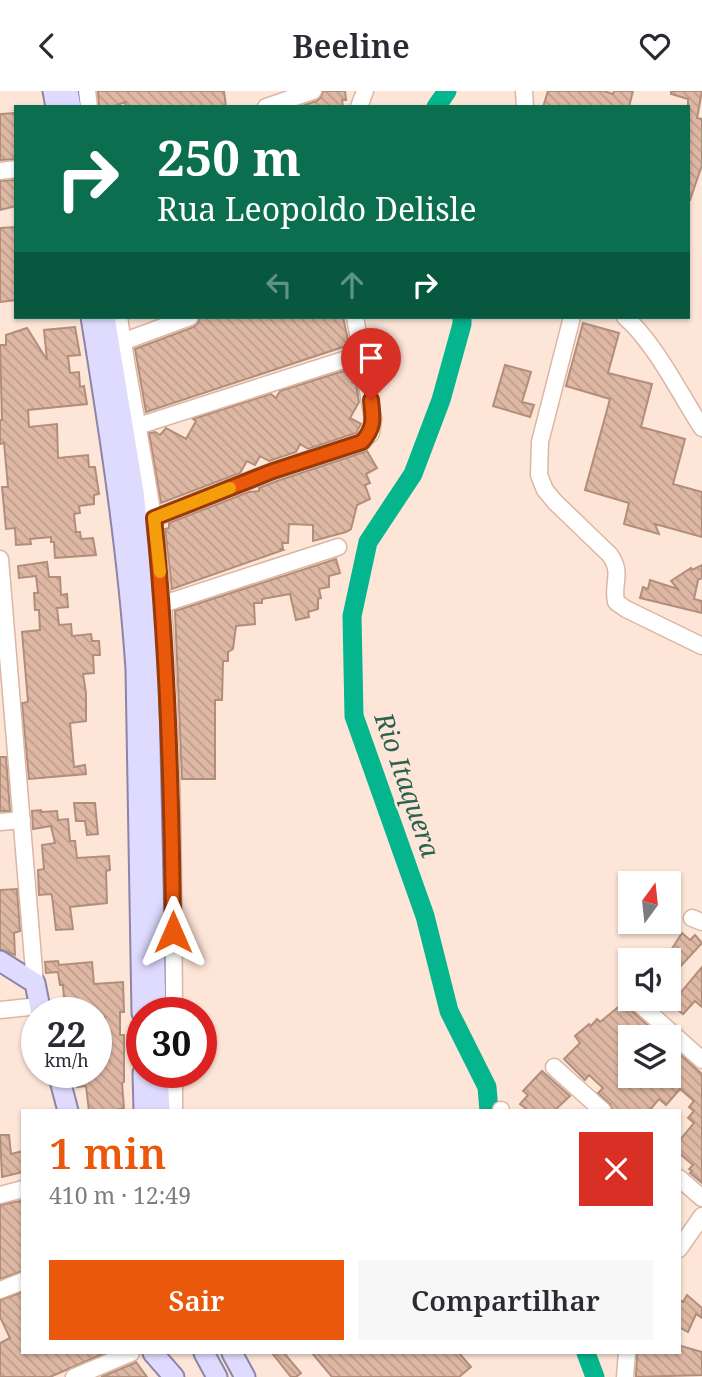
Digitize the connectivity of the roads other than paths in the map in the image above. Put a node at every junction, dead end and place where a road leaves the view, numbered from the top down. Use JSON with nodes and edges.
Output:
{"nodes":[{"id":1,"x":313,"y":91,"type":"edge"},
{"id":2,"x":272,"y":105,"type":"edge"},
{"id":3,"x":91,"y":319,"type":"edge"},
{"id":4,"x":105,"y":319,"type":"edge"},
{"id":5,"x":118,"y":319,"type":"edge"},
{"id":6,"x":185,"y":319,"type":"edge"},
{"id":7,"x":355,"y":319,"type":"edge"},
{"id":8,"x":571,"y":319,"type":"edge"},
{"id":9,"x":627,"y":319,"type":"edge"},
{"id":10,"x":122,"y":342,"type":"junction"},
{"id":11,"x":362,"y":354,"type":"junction"},
{"id":12,"x":138,"y":426,"type":"junction"},
{"id":13,"x":702,"y":428,"type":"edge"},
{"id":14,"x":154,"y":518,"type":"junction"},
{"id":15,"x":338,"y":547,"type":"dead end"},
{"id":16,"x":0,"y":561,"type":"edge"},
{"id":17,"x":163,"y":604,"type":"junction"},
{"id":18,"x":4,"y":645,"type":"edge"},
{"id":19,"x":702,"y":646,"type":"edge"},
{"id":20,"x":8,"y":732,"type":"edge"},
{"id":21,"x":22,"y":820,"type":"junction"},
{"id":22,"x":0,"y":822,"type":"edge"},
{"id":23,"x":0,"y":961,"type":"edge"},
{"id":24,"x":35,"y":983,"type":"junction"},
{"id":25,"x":38,"y":997,"type":"edge"},
{"id":26,"x":142,"y":997,"type":"edge"},
{"id":27,"x":156,"y":997,"type":"edge"},
{"id":28,"x":174,"y":997,"type":"edge"},
{"id":29,"x":21,"y":1009,"type":"edge"},
{"id":30,"x":0,"y":1010,"type":"edge"},
{"id":31,"x":647,"y":1011,"type":"edge"},
{"id":32,"x":702,"y":1060,"type":"edge"},
{"id":33,"x":554,"y":1067,"type":"dead end"},
{"id":34,"x":62,"y":1088,"type":"edge"},
{"id":35,"x":143,"y":1088,"type":"edge"},
{"id":36,"x":159,"y":1088,"type":"edge"},
{"id":37,"x":174,"y":1088,"type":"edge"},
{"id":38,"x":67,"y":1109,"type":"edge"},
{"id":39,"x":144,"y":1109,"type":"edge"},
{"id":40,"x":160,"y":1109,"type":"edge"},
{"id":41,"x":174,"y":1109,"type":"edge"},
{"id":42,"x":601,"y":1109,"type":"edge"},
{"id":43,"x":681,"y":1180,"type":"edge"},
{"id":44,"x":21,"y":1190,"type":"edge"},
{"id":45,"x":0,"y":1195,"type":"edge"},
{"id":46,"x":702,"y":1198,"type":"edge"},
{"id":47,"x":702,"y":1216,"type":"edge"},
{"id":48,"x":681,"y":1246,"type":"edge"},
{"id":49,"x":21,"y":1281,"type":"edge"},
{"id":50,"x":0,"y":1290,"type":"edge"},
{"id":51,"x":129,"y":1354,"type":"edge"},
{"id":52,"x":205,"y":1354,"type":"edge"},
{"id":53,"x":233,"y":1354,"type":"edge"},
{"id":54,"x":627,"y":1354,"type":"edge"},
{"id":55,"x":163,"y":1365,"type":"edge"},
{"id":56,"x":74,"y":1377,"type":"edge"},
{"id":57,"x":187,"y":1377,"type":"edge"},
{"id":58,"x":217,"y":1377,"type":"edge"},
{"id":59,"x":246,"y":1377,"type":"edge"},
{"id":60,"x":625,"y":1377,"type":"edge"}],
"edges":[{"from":1,"to":2,"type":"street"},
{"from":3,"to":26,"type":"main road"},
{"from":4,"to":27,"type":"main road"},
{"from":5,"to":10,"type":"street"},
{"from":6,"to":10,"type":"street"},
{"from":7,"to":11,"type":"street"},
{"from":8,"to":19,"type":"street"},
{"from":9,"to":13,"type":"street"},
{"from":10,"to":12,"type":"street"},
{"from":11,"to":12,"type":"street"},
{"from":11,"to":14,"type":"street"},
{"from":12,"to":14,"type":"street"},
{"from":14,"to":17,"type":"street"},
{"from":15,"to":17,"type":"street"},
{"from":16,"to":18,"type":"street"},
{"from":17,"to":28,"type":"street"},
{"from":18,"to":20,"type":"street"},
{"from":20,"to":21,"type":"street"},
{"from":21,"to":22,"type":"street"},
{"from":21,"to":24,"type":"street"},
{"from":23,"to":24,"type":"main road"},
{"from":24,"to":25,"type":"main road"},
{"from":29,"to":30,"type":"street"},
{"from":31,"to":32,"type":"street"},
{"from":33,"to":42,"type":"street"},
{"from":34,"to":38,"type":"main road"},
{"from":35,"to":39,"type":"main road"},
{"from":36,"to":40,"type":"main road"},
{"from":37,"to":41,"type":"street"},
{"from":43,"to":46,"type":"street"},
{"from":44,"to":45,"type":"street"},
{"from":47,"to":48,"type":"street"},
{"from":49,"to":50,"type":"street"},
{"from":51,"to":56,"type":"street"},
{"from":52,"to":58,"type":"main road"},
{"from":53,"to":59,"type":"main road"},
{"from":54,"to":60,"type":"street"},
{"from":55,"to":57,"type":"main road"}]}
